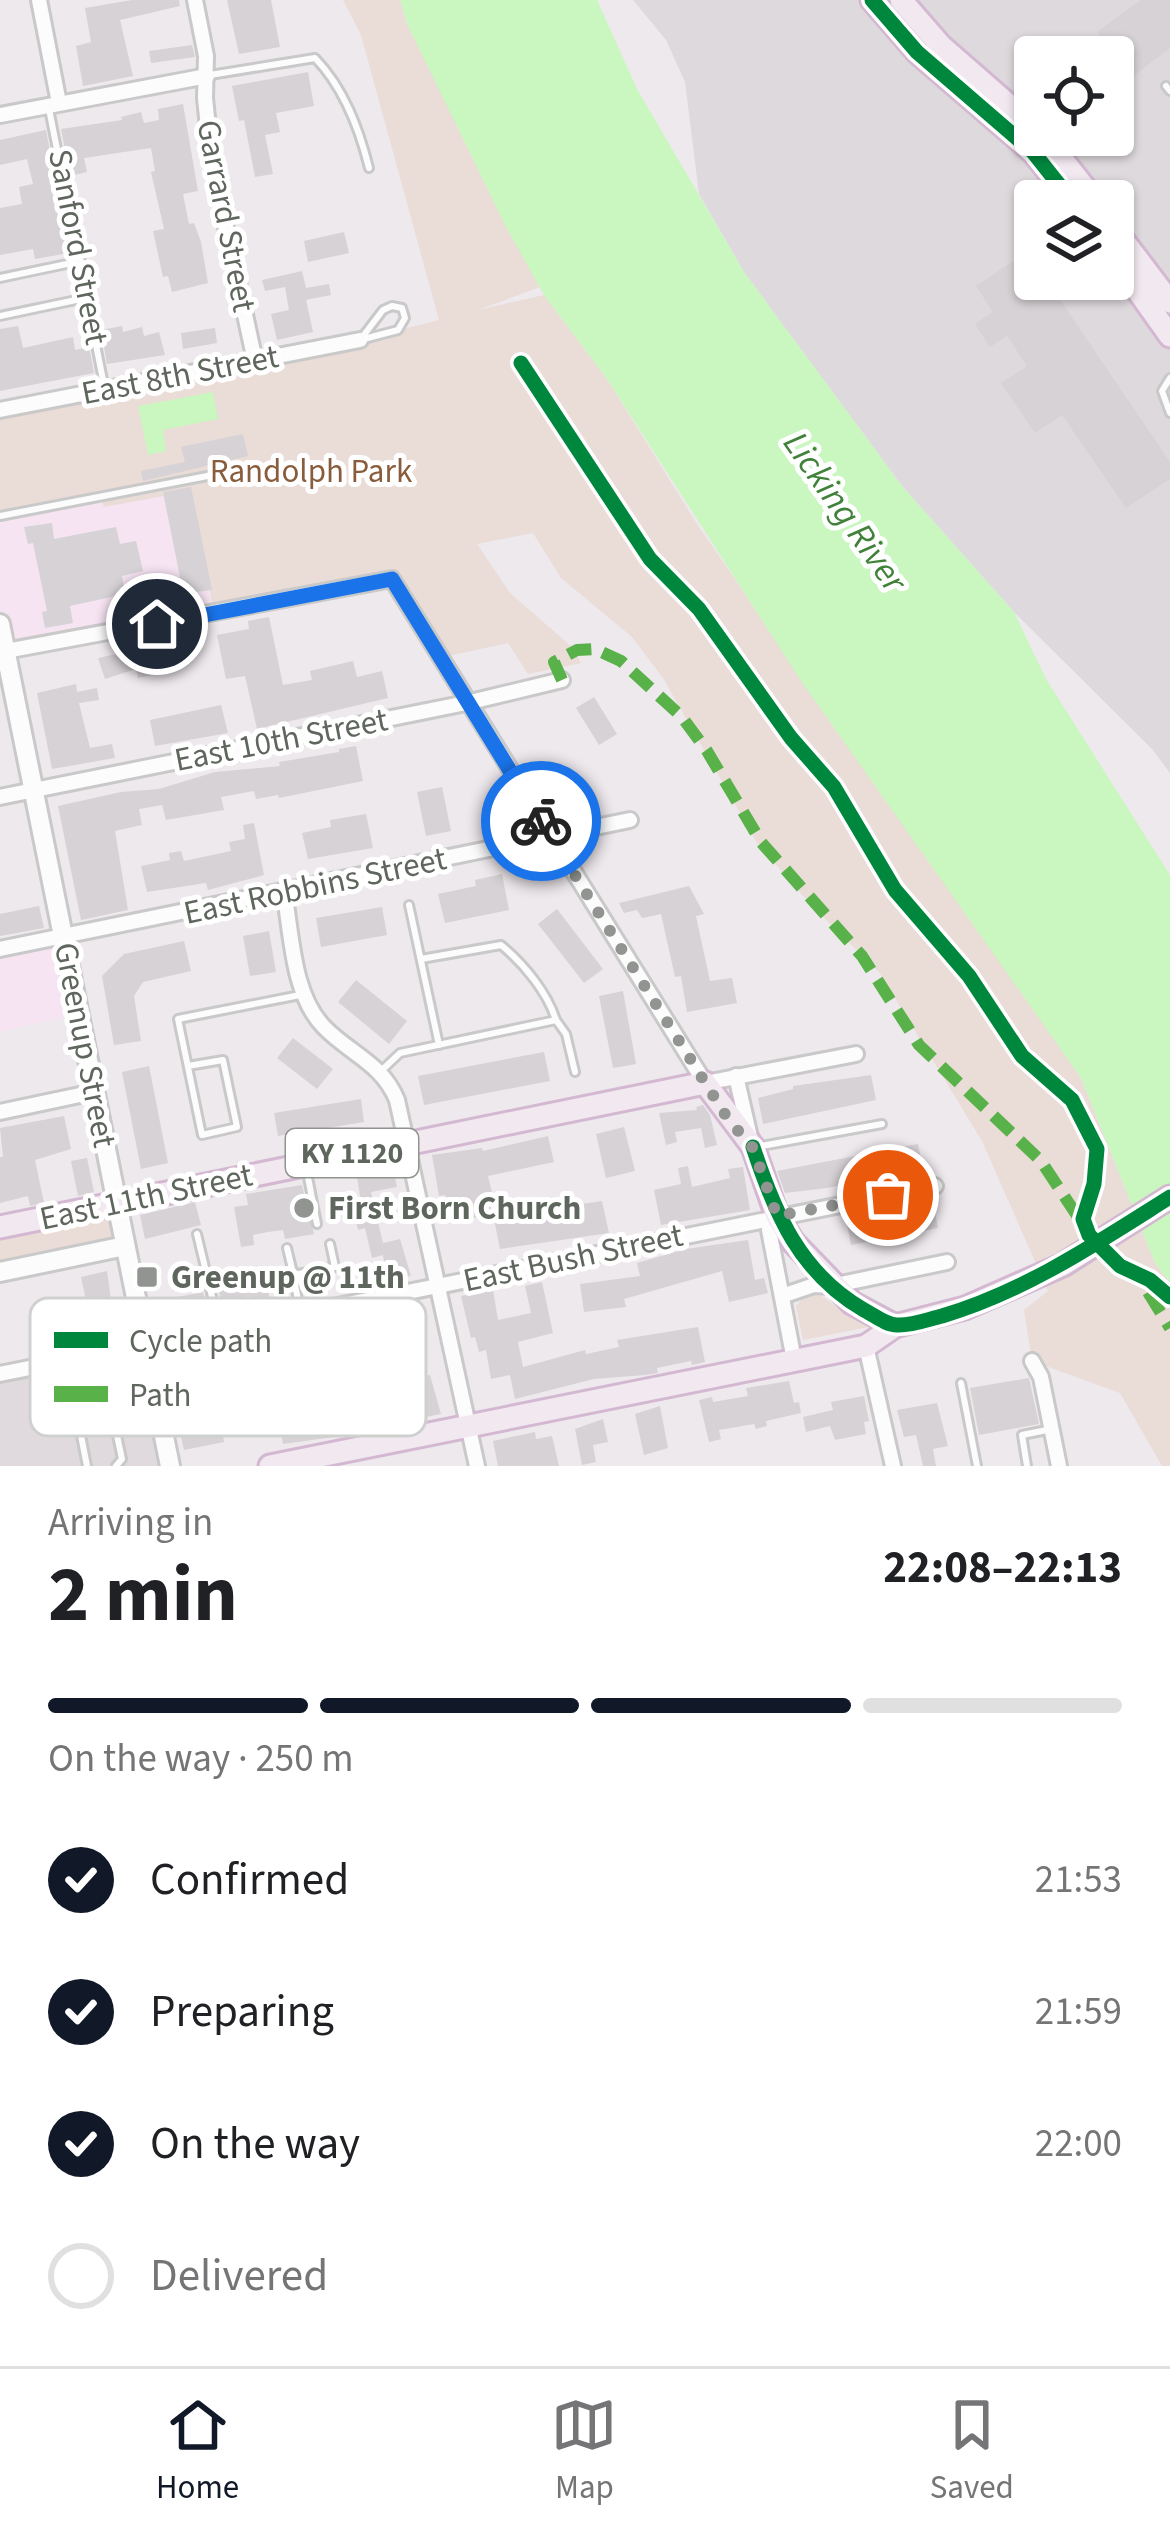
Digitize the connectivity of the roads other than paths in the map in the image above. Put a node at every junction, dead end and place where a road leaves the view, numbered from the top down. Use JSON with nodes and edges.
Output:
{"nodes":[{"id":1,"x":39,"y":0,"type":"edge"},
{"id":2,"x":195,"y":0,"type":"edge"},
{"id":3,"x":872,"y":0,"type":"edge"},
{"id":4,"x":901,"y":0,"type":"edge"},
{"id":5,"x":207,"y":76,"type":"junction"},
{"id":6,"x":54,"y":104,"type":"junction"},
{"id":7,"x":1014,"y":110,"type":"edge"},
{"id":8,"x":0,"y":115,"type":"edge"},
{"id":9,"x":1059,"y":156,"type":"edge"},
{"id":10,"x":369,"y":168,"type":"dead end"},
{"id":11,"x":1055,"y":180,"type":"edge"},
{"id":12,"x":1078,"y":180,"type":"edge"},
{"id":13,"x":1134,"y":255,"type":"edge"},
{"id":14,"x":81,"y":261,"type":"junction"},
{"id":15,"x":0,"y":278,"type":"edge"},
{"id":16,"x":1134,"y":285,"type":"edge"},
{"id":17,"x":76,"y":300,"type":"dead end"},
{"id":18,"x":1170,"y":302,"type":"edge"},
{"id":19,"x":0,"y":316,"type":"edge"},
{"id":20,"x":1170,"y":336,"type":"edge"},
{"id":21,"x":360,"y":340,"type":"junction"},
{"id":22,"x":255,"y":361,"type":"junction"},
{"id":23,"x":1170,"y":378,"type":"edge"},
{"id":24,"x":105,"y":390,"type":"junction"},
{"id":25,"x":0,"y":410,"type":"edge"},
{"id":26,"x":1170,"y":413,"type":"edge"},
{"id":27,"x":254,"y":467,"type":"dead end"},
{"id":28,"x":0,"y":516,"type":"edge"},
{"id":29,"x":0,"y":624,"type":"edge"},
{"id":30,"x":3,"y":651,"type":"edge"},
{"id":31,"x":562,"y":680,"type":"dead end"},
{"id":32,"x":466,"y":703,"type":"junction"},
{"id":33,"x":33,"y":790,"type":"junction"},
{"id":34,"x":0,"y":797,"type":"edge"},
{"id":35,"x":630,"y":820,"type":"dead end"},
{"id":36,"x":551,"y":836,"type":"junction"},
{"id":37,"x":284,"y":892,"type":"junction"},
{"id":38,"x":409,"y":904,"type":"dead end"},
{"id":39,"x":63,"y":936,"type":"junction"},
{"id":40,"x":0,"y":949,"type":"edge"},
{"id":41,"x":421,"y":959,"type":"junction"},
{"id":42,"x":303,"y":994,"type":"junction"},
{"id":43,"x":556,"y":1019,"type":"junction"},
{"id":44,"x":439,"y":1045,"type":"junction"},
{"id":45,"x":856,"y":1054,"type":"dead end"},
{"id":46,"x":188,"y":1066,"type":"junction"},
{"id":47,"x":381,"y":1071,"type":"junction"},
{"id":48,"x":575,"y":1072,"type":"dead end"},
{"id":49,"x":736,"y":1076,"type":"junction"},
{"id":50,"x":705,"y":1083,"type":"junction"},
{"id":51,"x":94,"y":1092,"type":"junction"},
{"id":52,"x":0,"y":1112,"type":"edge"},
{"id":53,"x":882,"y":1124,"type":"dead end"},
{"id":54,"x":408,"y":1142,"type":"junction"},
{"id":55,"x":753,"y":1148,"type":"junction"},
{"id":56,"x":305,"y":1163,"type":"junction"},
{"id":57,"x":934,"y":1186,"type":"dead end"},
{"id":58,"x":1170,"y":1198,"type":"edge"},
{"id":59,"x":117,"y":1205,"type":"junction"},
{"id":60,"x":773,"y":1223,"type":"junction"},
{"id":61,"x":317,"y":1224,"type":"dead end"},
{"id":62,"x":0,"y":1227,"type":"edge"},
{"id":63,"x":197,"y":1234,"type":"dead end"},
{"id":64,"x":330,"y":1244,"type":"dead end"},
{"id":65,"x":125,"y":1246,"type":"junction"},
{"id":66,"x":287,"y":1248,"type":"dead end"},
{"id":67,"x":947,"y":1262,"type":"dead end"},
{"id":68,"x":314,"y":1271,"type":"junction"},
{"id":69,"x":0,"y":1272,"type":"edge"},
{"id":70,"x":293,"y":1275,"type":"junction"},
{"id":71,"x":439,"y":1285,"type":"junction"},
{"id":72,"x":831,"y":1286,"type":"junction"},
{"id":73,"x":782,"y":1296,"type":"junction"},
{"id":74,"x":136,"y":1298,"type":"edge"},
{"id":75,"x":212,"y":1298,"type":"edge"},
{"id":76,"x":297,"y":1298,"type":"edge"},
{"id":77,"x":320,"y":1298,"type":"edge"},
{"id":78,"x":376,"y":1298,"type":"edge"},
{"id":79,"x":895,"y":1326,"type":"junction"},
{"id":80,"x":866,"y":1346,"type":"junction"},
{"id":81,"x":794,"y":1360,"type":"junction"},
{"id":82,"x":1032,"y":1361,"type":"dead end"},
{"id":83,"x":30,"y":1368,"type":"edge"},
{"id":84,"x":0,"y":1374,"type":"edge"},
{"id":85,"x":961,"y":1383,"type":"dead end"},
{"id":86,"x":470,"y":1427,"type":"junction"},
{"id":87,"x":1052,"y":1429,"type":"junction"},
{"id":88,"x":82,"y":1436,"type":"edge"},
{"id":89,"x":117,"y":1436,"type":"edge"},
{"id":90,"x":164,"y":1436,"type":"edge"},
{"id":91,"x":321,"y":1461,"type":"edge"},
{"id":92,"x":87,"y":1466,"type":"edge"},
{"id":93,"x":116,"y":1466,"type":"edge"},
{"id":94,"x":170,"y":1466,"type":"edge"},
{"id":95,"x":270,"y":1466,"type":"edge"},
{"id":96,"x":477,"y":1466,"type":"edge"},
{"id":97,"x":893,"y":1466,"type":"edge"},
{"id":98,"x":977,"y":1466,"type":"edge"},
{"id":99,"x":1027,"y":1466,"type":"edge"},
{"id":100,"x":1059,"y":1466,"type":"edge"}],
"edges":[{"from":1,"to":6,"type":"street","name":"Sanford Street"},
{"from":2,"to":5,"type":"street","name":"Garrard Street"},
{"from":3,"to":11,"type":"main road"},
{"from":4,"to":7,"type":"main road"},
{"from":5,"to":6,"type":"street"},
{"from":5,"to":10,"type":"lane"},
{"from":5,"to":22,"type":"street","name":"Garrard Street"},
{"from":6,"to":8,"type":"street"},
{"from":6,"to":14,"type":"lane","name":"Sanford Street"},
{"from":9,"to":12,"type":"main road"},
{"from":13,"to":18,"type":"main road"},
{"from":14,"to":15,"type":"lane"},
{"from":14,"to":24,"type":"lane","name":"Sanford Street"},
{"from":16,"to":20,"type":"main road"},
{"from":17,"to":19,"type":"lane"},
{"from":21,"to":21,"type":"lane"},
{"from":21,"to":22,"type":"street","name":"East 8th Street"},
{"from":22,"to":24,"type":"street","name":"East 8th Street"},
{"from":23,"to":26,"type":"lane"},
{"from":24,"to":25,"type":"street","name":"East 8th Street"},
{"from":27,"to":28,"type":"lane"},
{"from":29,"to":30,"type":"main road","name":"Greenup Street"},
{"from":30,"to":32,"type":"street"},
{"from":30,"to":33,"type":"main road","name":"Greenup Street"},
{"from":31,"to":32,"type":"street","name":"East 10th Street"},
{"from":32,"to":33,"type":"street","name":"East 10th Street"},
{"from":32,"to":36,"type":"street"},
{"from":33,"to":34,"type":"street","name":"East 10th Street"},
{"from":33,"to":39,"type":"main road","name":"Greenup Street"},
{"from":35,"to":36,"type":"street","name":"East Robbins Street"},
{"from":36,"to":37,"type":"street","name":"East Robbins Street"},
{"from":36,"to":50,"type":"street"},
{"from":37,"to":39,"type":"street","name":"East Robbins Street"},
{"from":37,"to":42,"type":"street"},
{"from":38,"to":41,"type":"lane"},
{"from":39,"to":40,"type":"street","name":"East Robbins Street"},
{"from":39,"to":51,"type":"main road","name":"Greenup Street"},
{"from":41,"to":43,"type":"lane"},
{"from":41,"to":44,"type":"lane"},
{"from":42,"to":46,"type":"lane"},
{"from":42,"to":47,"type":"street"},
{"from":43,"to":44,"type":"lane"},
{"from":43,"to":48,"type":"lane"},
{"from":44,"to":47,"type":"lane"},
{"from":45,"to":49,"type":"street","name":"East 11th Street"},
{"from":46,"to":46,"type":"lane"},
{"from":47,"to":54,"type":"street"},
{"from":49,"to":50,"type":"street","name":"East 11th Street"},
{"from":49,"to":55,"type":"street"},
{"from":50,"to":54,"type":"main road","name":"East 11th Street","number":"KY 1120"},
{"from":50,"to":55,"type":"main road"},
{"from":51,"to":52,"type":"street"},
{"from":51,"to":59,"type":"main road","name":"Greenup Street"},
{"from":53,"to":55,"type":"lane"},
{"from":54,"to":56,"type":"main road","name":"East 11th Street","number":"KY 1120"},
{"from":54,"to":71,"type":"street"},
{"from":55,"to":60,"type":"main road"},
{"from":56,"to":59,"type":"main road","name":"East 11th Street","number":"KY 1120"},
{"from":56,"to":61,"type":"lane"},
{"from":57,"to":60,"type":"street","name":"East Bush Street"},
{"from":58,"to":79,"type":"main road"},
{"from":59,"to":62,"type":"main road","name":"East 11th Street","number":"KY 1120"},
{"from":59,"to":65,"type":"main road","name":"Greenup Street"},
{"from":60,"to":71,"type":"street","name":"East Bush Street"},
{"from":60,"to":72,"type":"main road"},
{"from":60,"to":73,"type":"street"},
{"from":63,"to":75,"type":"lane"},
{"from":64,"to":68,"type":"lane"},
{"from":65,"to":69,"type":"main road","name":"East 11th Street"},
{"from":65,"to":74,"type":"main road","name":"Greenup Street"},
{"from":66,"to":70,"type":"lane"},
{"from":67,"to":72,"type":"street"},
{"from":68,"to":70,"type":"lane"},
{"from":68,"to":77,"type":"lane"},
{"from":70,"to":76,"type":"lane"},
{"from":71,"to":78,"type":"street","name":"East Bush Street"},
{"from":71,"to":86,"type":"street"},
{"from":72,"to":73,"type":"street"},
{"from":72,"to":79,"type":"main road"},
{"from":73,"to":81,"type":"street"},
{"from":79,"to":80,"type":"main road"},
{"from":80,"to":81,"type":"main road"},
{"from":80,"to":97,"type":"street"},
{"from":81,"to":86,"type":"main road"},
{"from":82,"to":87,"type":"street"},
{"from":83,"to":84,"type":"street","name":"East Bush Street"},
{"from":85,"to":98,"type":"lane"},
{"from":86,"to":91,"type":"main road"},
{"from":86,"to":96,"type":"street"},
{"from":87,"to":99,"type":"lane"},
{"from":87,"to":100,"type":"street"},
{"from":88,"to":92,"type":"lane"},
{"from":89,"to":93,"type":"lane"},
{"from":90,"to":94,"type":"main road","name":"Greenup Street"},
{"from":91,"to":95,"type":"main road"}]}
